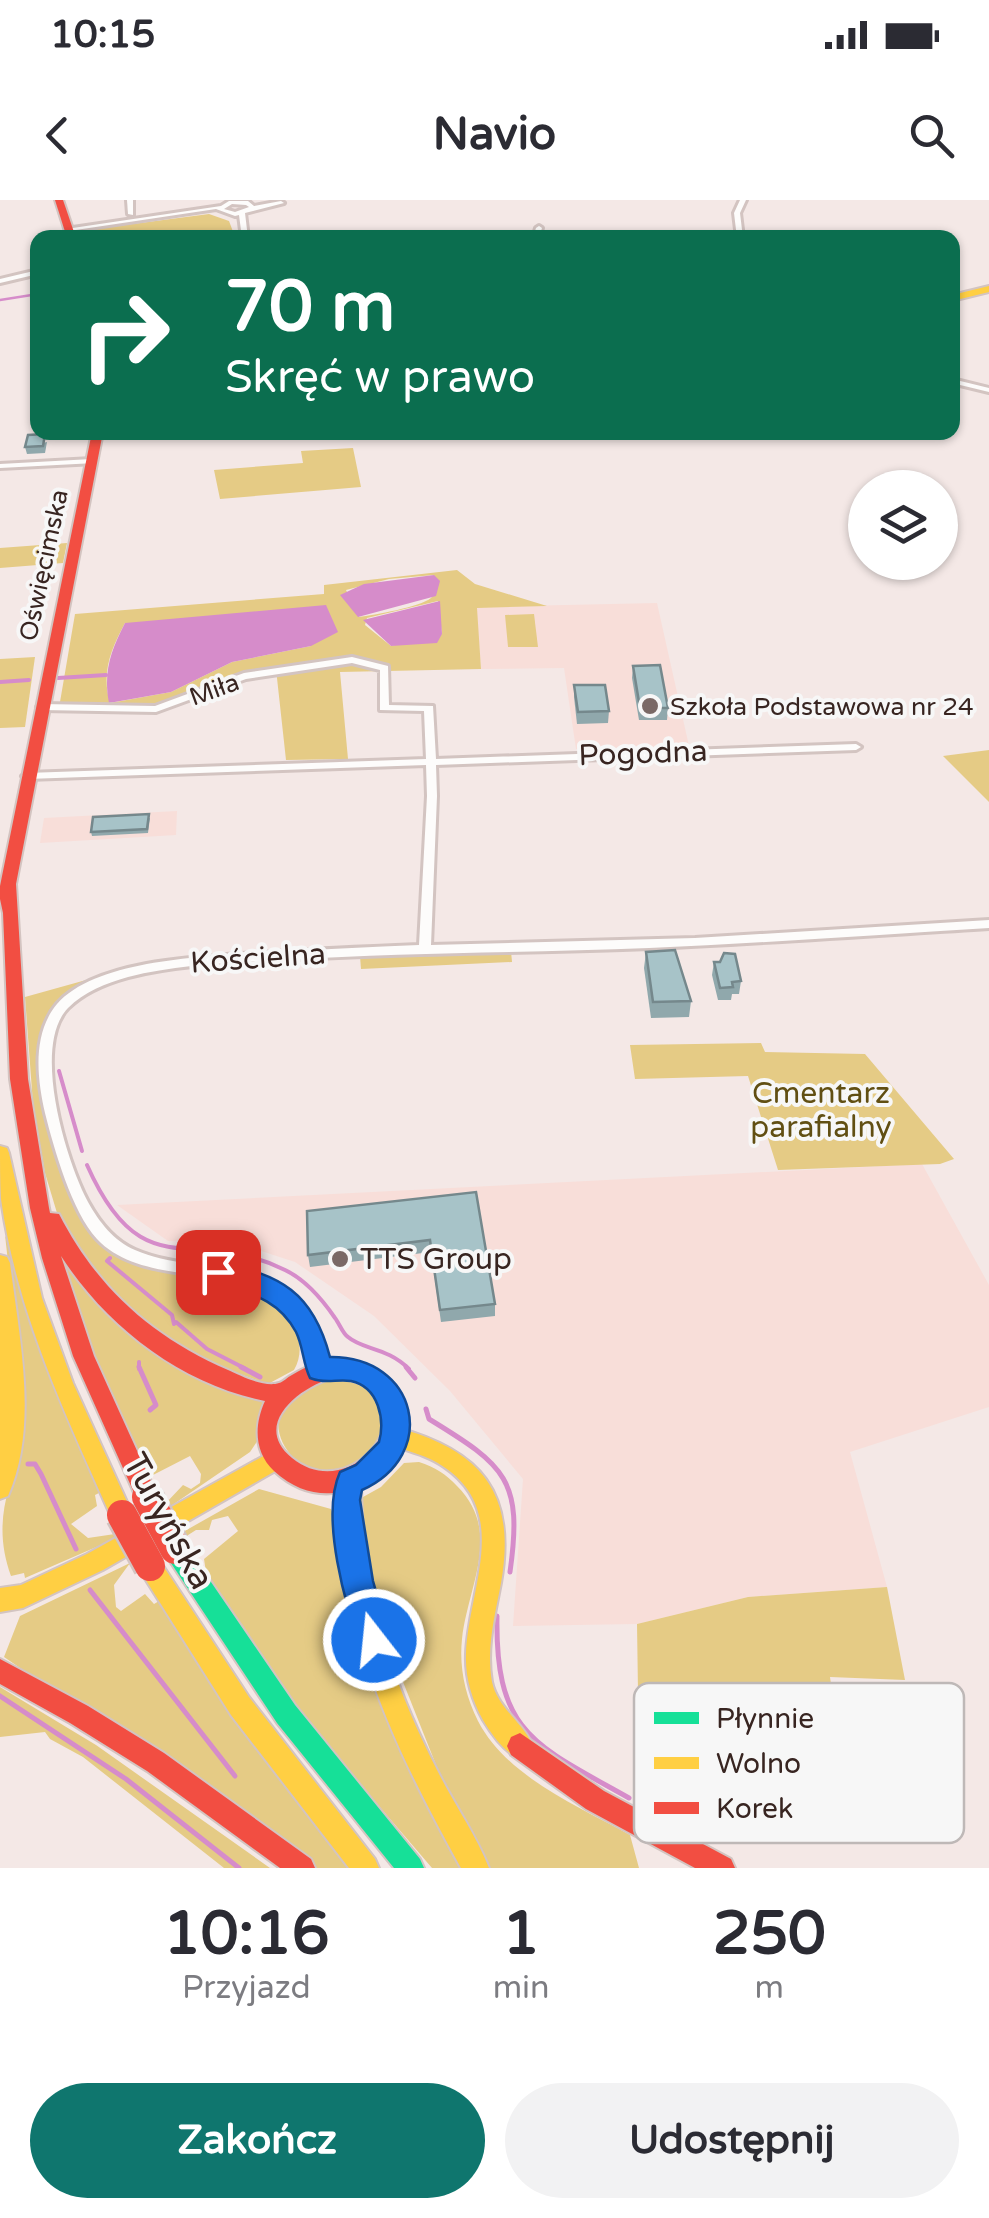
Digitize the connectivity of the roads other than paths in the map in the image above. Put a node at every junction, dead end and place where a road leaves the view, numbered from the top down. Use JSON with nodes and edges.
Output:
{"nodes":[{"id":1,"x":61,"y":200,"type":"edge"},
{"id":2,"x":130,"y":200,"type":"edge"},
{"id":3,"x":743,"y":200,"type":"edge"},
{"id":4,"x":232,"y":201,"type":"edge"},
{"id":5,"x":247,"y":203,"type":"edge"},
{"id":6,"x":279,"y":203,"type":"dead end"},
{"id":7,"x":220,"y":209,"type":"junction"},
{"id":8,"x":238,"y":213,"type":"junction"},
{"id":9,"x":132,"y":216,"type":"junction"},
{"id":10,"x":70,"y":230,"type":"edge"},
{"id":11,"x":243,"y":230,"type":"edge"},
{"id":12,"x":739,"y":230,"type":"edge"},
{"id":13,"x":30,"y":274,"type":"edge"},
{"id":14,"x":0,"y":282,"type":"edge"},
{"id":15,"x":989,"y":289,"type":"edge"},
{"id":16,"x":960,"y":296,"type":"edge"},
{"id":17,"x":960,"y":383,"type":"edge"},
{"id":18,"x":989,"y":390,"type":"edge"},
{"id":19,"x":96,"y":440,"type":"edge"},
{"id":20,"x":92,"y":461,"type":"junction"},
{"id":21,"x":0,"y":466,"type":"edge"},
{"id":22,"x":42,"y":707,"type":"junction"},
{"id":23,"x":856,"y":747,"type":"dead end"},
{"id":24,"x":431,"y":760,"type":"junction"},
{"id":25,"x":27,"y":776,"type":"junction"},
{"id":26,"x":9,"y":885,"type":"junction"},
{"id":27,"x":0,"y":919,"type":"edge"},
{"id":28,"x":989,"y":924,"type":"edge"},
{"id":29,"x":424,"y":947,"type":"junction"},
{"id":30,"x":0,"y":1153,"type":"edge"},
{"id":31,"x":0,"y":1167,"type":"edge"},
{"id":32,"x":34,"y":1177,"type":"junction"},
{"id":33,"x":0,"y":1263,"type":"edge"},
{"id":34,"x":320,"y":1370,"type":"junction"},
{"id":35,"x":282,"y":1393,"type":"junction"},
{"id":36,"x":395,"y":1438,"type":"junction"},
{"id":37,"x":276,"y":1459,"type":"junction"},
{"id":38,"x":350,"y":1482,"type":"junction"},
{"id":39,"x":0,"y":1489,"type":"edge"},
{"id":40,"x":0,"y":1600,"type":"edge"},
{"id":41,"x":0,"y":1671,"type":"edge"},
{"id":42,"x":634,"y":1822,"type":"edge"},
{"id":43,"x":674,"y":1843,"type":"edge"},
{"id":44,"x":302,"y":1868,"type":"edge"},
{"id":45,"x":366,"y":1868,"type":"edge"},
{"id":46,"x":411,"y":1868,"type":"edge"},
{"id":47,"x":476,"y":1868,"type":"edge"},
{"id":48,"x":722,"y":1868,"type":"edge"}],
"edges":[{"from":1,"to":10,"type":"main road"},
{"from":2,"to":9,"type":"street"},
{"from":3,"to":12,"type":"street"},
{"from":4,"to":5,"type":"street"},
{"from":4,"to":7,"type":"street"},
{"from":5,"to":6,"type":"street"},
{"from":5,"to":8,"type":"street"},
{"from":7,"to":8,"type":"street"},
{"from":7,"to":9,"type":"street"},
{"from":8,"to":11,"type":"street"},
{"from":9,"to":10,"type":"street"},
{"from":13,"to":14,"type":"street"},
{"from":15,"to":16,"type":"main road"},
{"from":17,"to":18,"type":"street"},
{"from":19,"to":20,"type":"main road","name":"Oświęcimska"},
{"from":20,"to":21,"type":"street"},
{"from":20,"to":22,"type":"main road","name":"Oświęcimska"},
{"from":22,"to":24,"type":"street","name":"Miła"},
{"from":22,"to":25,"type":"main road","name":"Oświęcimska"},
{"from":23,"to":24,"type":"street","name":"Pogodna"},
{"from":24,"to":25,"type":"street","name":"Pogodna"},
{"from":24,"to":29,"type":"street"},
{"from":25,"to":26,"type":"main road","name":"Oświęcimska"},
{"from":26,"to":27,"type":"main road","name":"Oświęcimska"},
{"from":26,"to":32,"type":"main road","name":"Oświęcimska"},
{"from":28,"to":29,"type":"street","name":"Kościelna"},
{"from":29,"to":34,"type":"street","name":"Kościelna"},
{"from":30,"to":31,"type":"main road"},
{"from":31,"to":45,"type":"main road","name":"Turyńska","bridge":true},
{"from":32,"to":35,"type":"main road"},
{"from":32,"to":46,"type":"main road","name":"Turyńska","bridge":true},
{"from":33,"to":39,"type":"main road"},
{"from":34,"to":35,"type":"main road"},
{"from":34,"to":36,"type":"main road"},
{"from":35,"to":37,"type":"main road"},
{"from":36,"to":38,"type":"main road"},
{"from":36,"to":42,"type":"main road"},
{"from":37,"to":38,"type":"main road"},
{"from":37,"to":40,"type":"main road"},
{"from":38,"to":47,"type":"main road"},
{"from":41,"to":44,"type":"main road"},
{"from":43,"to":48,"type":"main road"}]}
